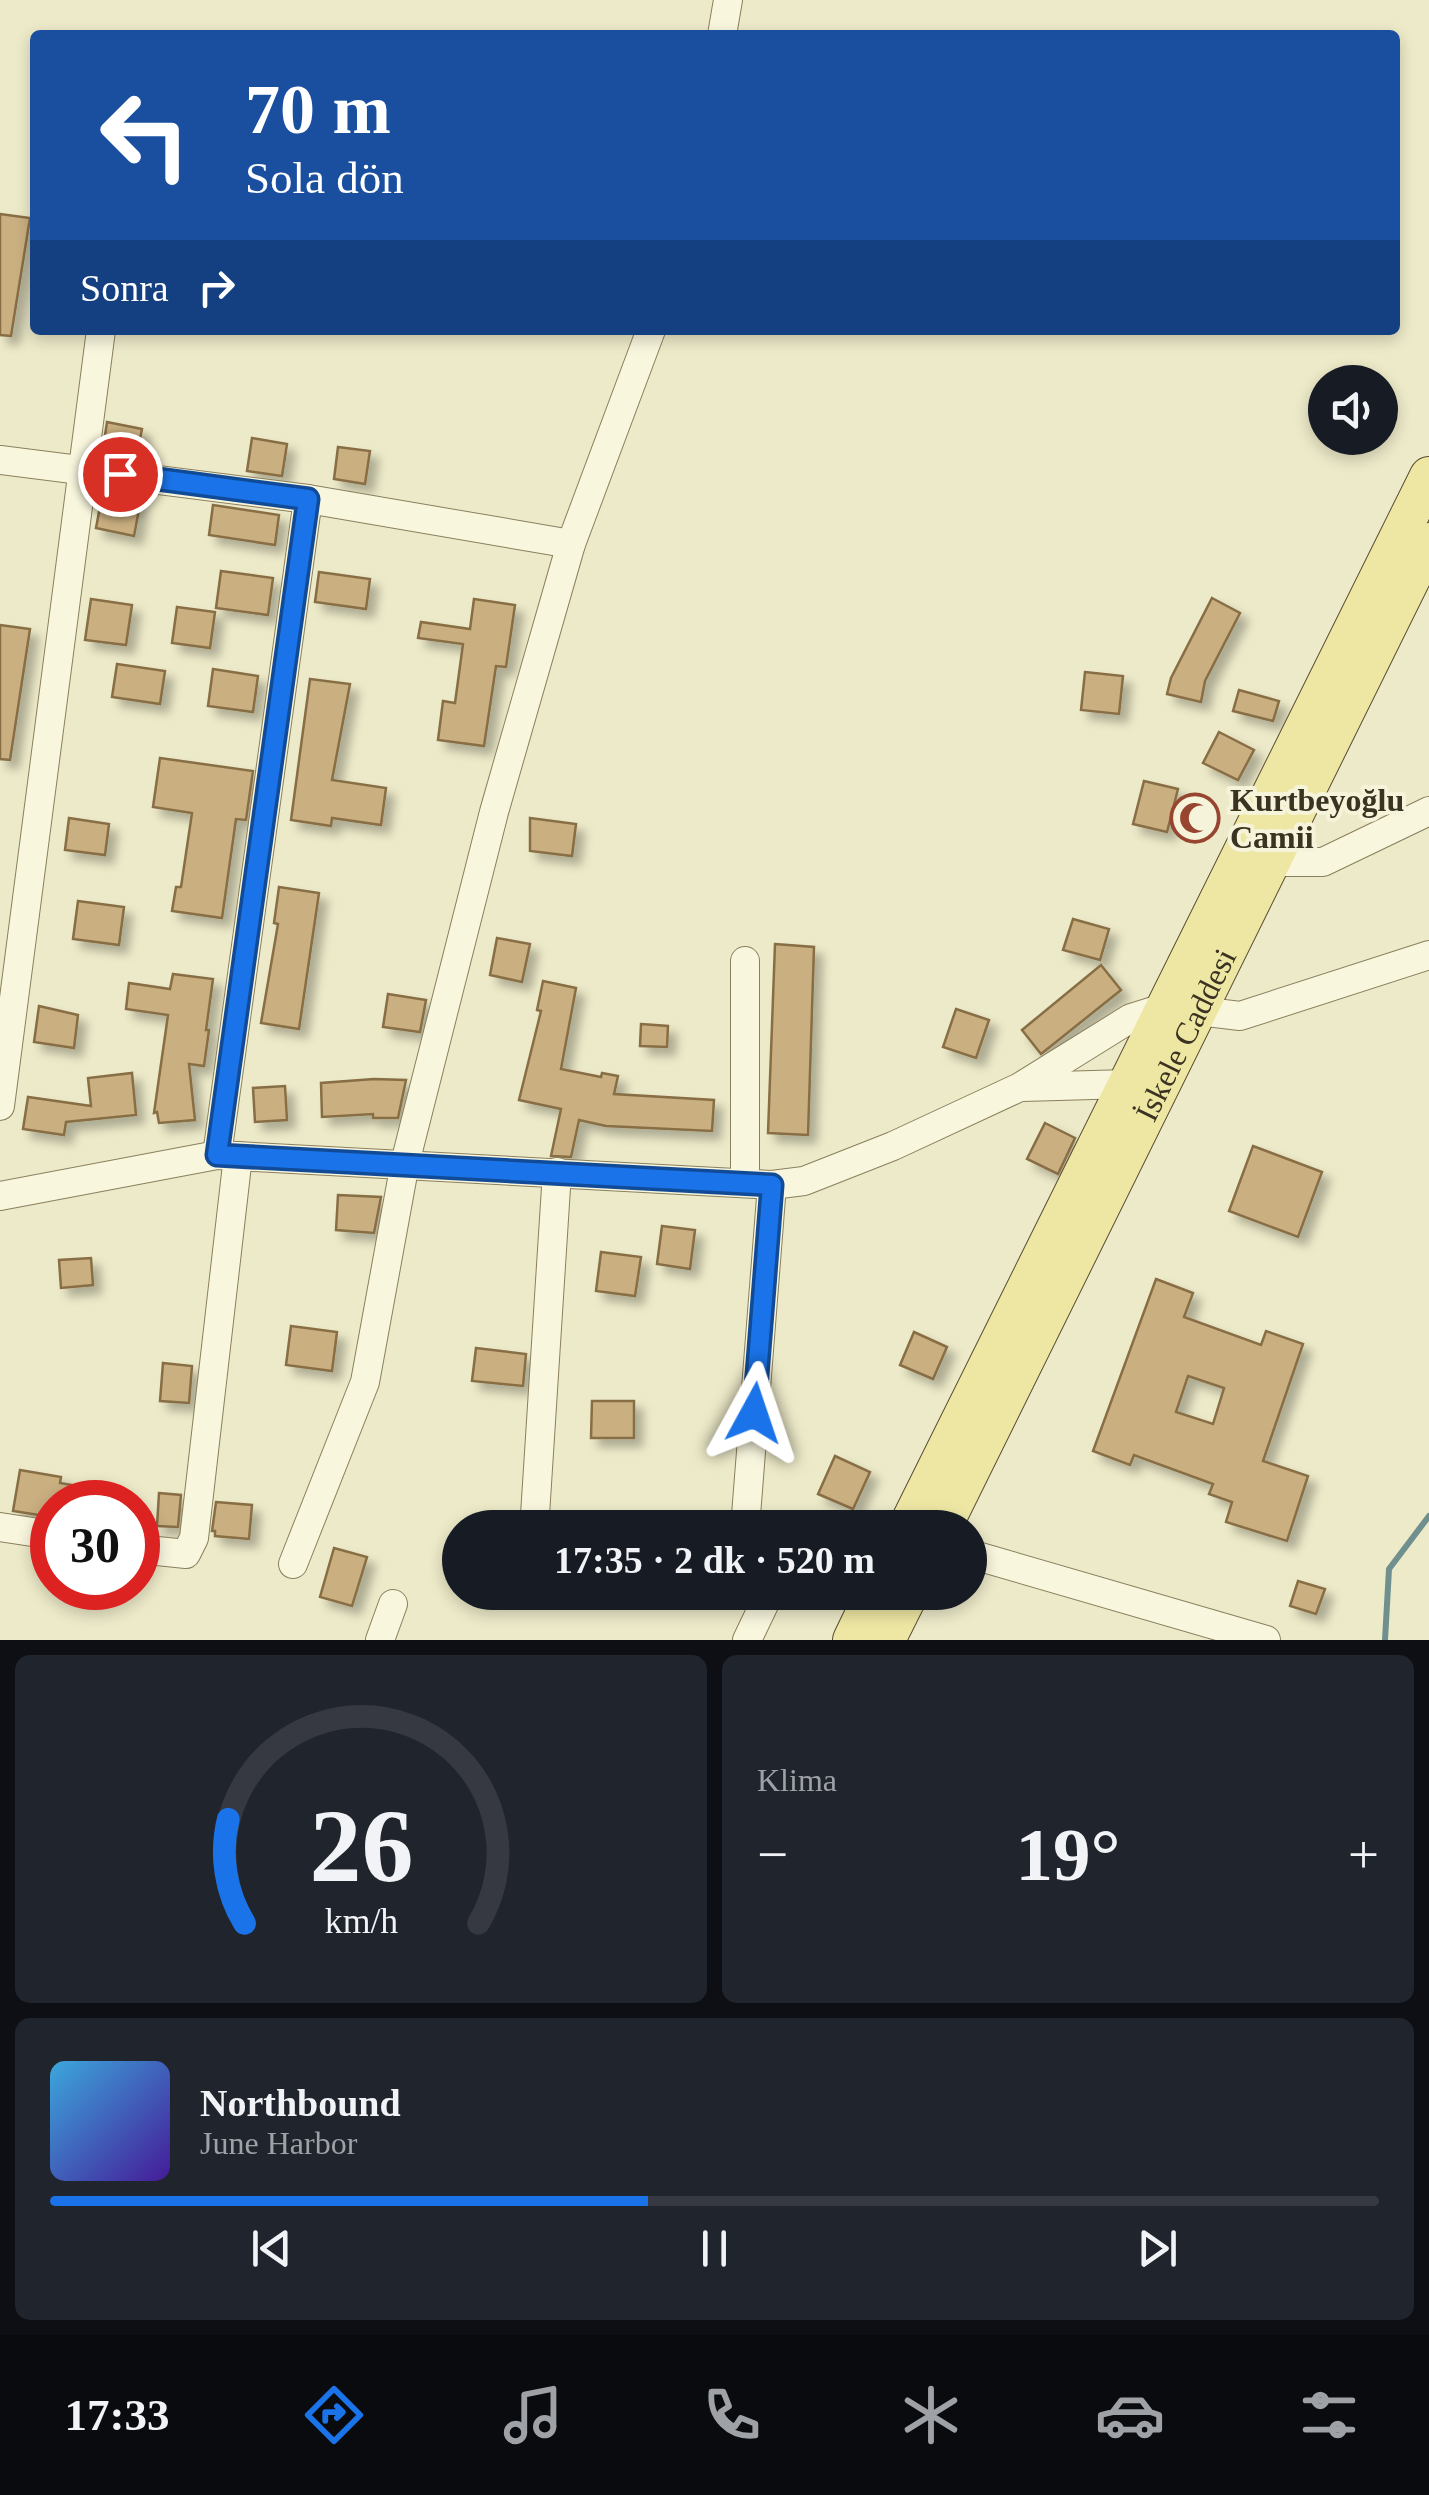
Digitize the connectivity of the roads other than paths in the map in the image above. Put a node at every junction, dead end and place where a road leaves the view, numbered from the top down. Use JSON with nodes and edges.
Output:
{"nodes":[{"id":1,"x":728,"y":0,"type":"edge"},
{"id":2,"x":723,"y":30,"type":"edge"},
{"id":3,"x":100,"y":335,"type":"edge"},
{"id":4,"x":648,"y":335,"type":"edge"},
{"id":5,"x":0,"y":460,"type":"edge"},
{"id":6,"x":82,"y":469,"type":"junction"},
{"id":7,"x":1429,"y":476,"type":"edge"},
{"id":8,"x":308,"y":499,"type":"junction"},
{"id":9,"x":1429,"y":542,"type":"edge"},
{"id":10,"x":572,"y":544,"type":"junction"},
{"id":11,"x":1429,"y":810,"type":"edge"},
{"id":12,"x":1272,"y":862,"type":"junction"},
{"id":13,"x":1429,"y":955,"type":"edge"},
{"id":14,"x":745,"y":961,"type":"dead end"},
{"id":15,"x":1182,"y":1009,"type":"junction"},
{"id":16,"x":1128,"y":1084,"type":"junction"},
{"id":17,"x":1020,"y":1087,"type":"junction"},
{"id":18,"x":0,"y":1106,"type":"edge"},
{"id":19,"x":227,"y":1156,"type":"junction"},
{"id":20,"x":405,"y":1163,"type":"junction"},
{"id":21,"x":557,"y":1172,"type":"junction"},
{"id":22,"x":758,"y":1184,"type":"junction"},
{"id":23,"x":0,"y":1196,"type":"edge"},
{"id":24,"x":535,"y":1510,"type":"edge"},
{"id":25,"x":746,"y":1510,"type":"edge"},
{"id":26,"x":916,"y":1510,"type":"edge"},
{"id":27,"x":950,"y":1510,"type":"edge"},
{"id":28,"x":0,"y":1527,"type":"edge"},
{"id":29,"x":30,"y":1532,"type":"edge"},
{"id":30,"x":160,"y":1551,"type":"edge"},
{"id":31,"x":987,"y":1559,"type":"edge"},
{"id":32,"x":293,"y":1564,"type":"dead end"},
{"id":33,"x":393,"y":1604,"type":"dead end"},
{"id":34,"x":760,"y":1610,"type":"edge"},
{"id":35,"x":866,"y":1610,"type":"edge"},
{"id":36,"x":901,"y":1610,"type":"edge"},
{"id":37,"x":380,"y":1640,"type":"edge"},
{"id":38,"x":747,"y":1640,"type":"edge"},
{"id":39,"x":852,"y":1640,"type":"edge"},
{"id":40,"x":886,"y":1640,"type":"edge"},
{"id":41,"x":1266,"y":1640,"type":"edge"}],
"edges":[{"from":1,"to":2,"type":"street"},
{"from":3,"to":6,"type":"street"},
{"from":4,"to":10,"type":"street"},
{"from":5,"to":6,"type":"street"},
{"from":6,"to":8,"type":"street"},
{"from":6,"to":18,"type":"street"},
{"from":7,"to":15,"type":"main road"},
{"from":8,"to":10,"type":"street"},
{"from":8,"to":19,"type":"street"},
{"from":9,"to":12,"type":"main road","name":"İskele Caddesi"},
{"from":10,"to":20,"type":"street"},
{"from":11,"to":12,"type":"street"},
{"from":12,"to":15,"type":"main road","name":"İskele Caddesi"},
{"from":13,"to":15,"type":"street"},
{"from":14,"to":22,"type":"street"},
{"from":15,"to":16,"type":"main road"},
{"from":15,"to":17,"type":"street"},
{"from":15,"to":27,"type":"main road","name":"İskele Caddesi"},
{"from":16,"to":17,"type":"street"},
{"from":16,"to":26,"type":"main road"},
{"from":17,"to":22,"type":"street"},
{"from":19,"to":20,"type":"street"},
{"from":19,"to":23,"type":"street"},
{"from":19,"to":30,"type":"street"},
{"from":20,"to":21,"type":"street"},
{"from":20,"to":32,"type":"street"},
{"from":21,"to":22,"type":"street"},
{"from":21,"to":24,"type":"street"},
{"from":22,"to":25,"type":"street"},
{"from":28,"to":29,"type":"street"},
{"from":31,"to":41,"type":"street"},
{"from":33,"to":37,"type":"street"},
{"from":34,"to":38,"type":"street"},
{"from":35,"to":39,"type":"main road"},
{"from":36,"to":40,"type":"main road"}]}
